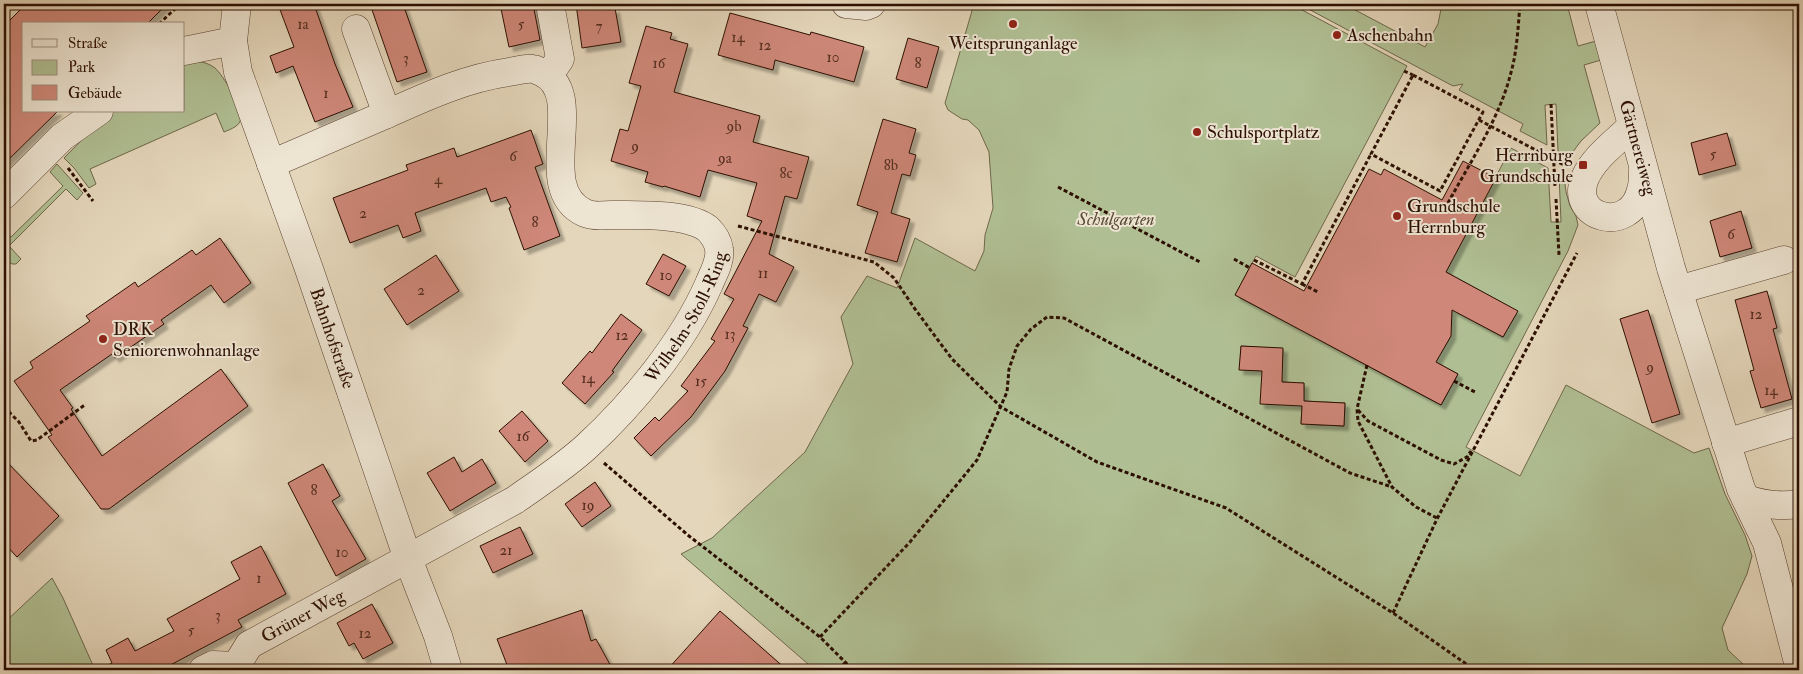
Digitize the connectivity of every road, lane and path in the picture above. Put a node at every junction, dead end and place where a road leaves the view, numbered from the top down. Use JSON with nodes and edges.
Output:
{"nodes":[{"id":1,"x":180,"y":4,"type":"edge"},
{"id":2,"x":237,"y":4,"type":"edge"},
{"id":3,"x":550,"y":4,"type":"edge"},
{"id":4,"x":846,"y":4,"type":"edge"},
{"id":5,"x":871,"y":4,"type":"edge"},
{"id":6,"x":1520,"y":4,"type":"edge"},
{"id":7,"x":1599,"y":4,"type":"edge"},
{"id":8,"x":161,"y":22,"type":"edge"},
{"id":9,"x":356,"y":29,"type":"dead end"},
{"id":10,"x":233,"y":41,"type":"junction"},
{"id":11,"x":185,"y":52,"type":"edge"},
{"id":12,"x":1404,"y":70,"type":"dead end"},
{"id":13,"x":549,"y":75,"type":"junction"},
{"id":14,"x":1413,"y":75,"type":"junction"},
{"id":15,"x":1551,"y":104,"type":"dead end"},
{"id":16,"x":98,"y":112,"type":"edge"},
{"id":17,"x":387,"y":114,"type":"junction"},
{"id":18,"x":1479,"y":120,"type":"junction"},
{"id":19,"x":1490,"y":126,"type":"junction"},
{"id":20,"x":1632,"y":126,"type":"junction"},
{"id":21,"x":49,"y":150,"type":"junction"},
{"id":22,"x":1371,"y":154,"type":"junction"},
{"id":23,"x":1554,"y":160,"type":"junction"},
{"id":24,"x":271,"y":164,"type":"junction"},
{"id":25,"x":1644,"y":168,"type":"junction"},
{"id":26,"x":1058,"y":187,"type":"dead end"},
{"id":27,"x":1555,"y":188,"type":"dead end"},
{"id":28,"x":4,"y":196,"type":"edge"},
{"id":29,"x":1556,"y":196,"type":"dead end"},
{"id":30,"x":94,"y":201,"type":"dead end"},
{"id":31,"x":1448,"y":203,"type":"dead end"},
{"id":32,"x":716,"y":238,"type":"junction"},
{"id":33,"x":1577,"y":253,"type":"dead end"},
{"id":34,"x":1559,"y":256,"type":"dead end"},
{"id":35,"x":1234,"y":259,"type":"dead end"},
{"id":36,"x":1254,"y":260,"type":"dead end"},
{"id":37,"x":1784,"y":260,"type":"dead end"},
{"id":38,"x":1200,"y":262,"type":"dead end"},
{"id":39,"x":1250,"y":268,"type":"dead end"},
{"id":40,"x":1302,"y":284,"type":"junction"},
{"id":41,"x":1678,"y":290,"type":"junction"},
{"id":42,"x":1318,"y":292,"type":"dead end"},
{"id":43,"x":1367,"y":365,"type":"dead end"},
{"id":44,"x":1454,"y":381,"type":"dead end"},
{"id":45,"x":1475,"y":392,"type":"dead end"},
{"id":46,"x":86,"y":404,"type":"dead end"},
{"id":47,"x":4,"y":407,"type":"edge"},
{"id":48,"x":1001,"y":407,"type":"junction"},
{"id":49,"x":1357,"y":409,"type":"junction"},
{"id":50,"x":1799,"y":421,"type":"edge"},
{"id":51,"x":1726,"y":443,"type":"junction"},
{"id":52,"x":1477,"y":444,"type":"junction"},
{"id":53,"x":586,"y":447,"type":"junction"},
{"id":54,"x":1392,"y":487,"type":"junction"},
{"id":55,"x":1746,"y":499,"type":"junction"},
{"id":56,"x":1799,"y":504,"type":"edge"},
{"id":57,"x":1438,"y":518,"type":"junction"},
{"id":58,"x":408,"y":559,"type":"junction"},
{"id":59,"x":1393,"y":612,"type":"junction"},
{"id":60,"x":820,"y":637,"type":"junction"},
{"id":61,"x":1798,"y":658,"type":"edge"},
{"id":62,"x":844,"y":663,"type":"junction"},
{"id":63,"x":203,"y":670,"type":"edge"},
{"id":64,"x":448,"y":670,"type":"edge"},
{"id":65,"x":838,"y":670,"type":"edge"},
{"id":66,"x":853,"y":670,"type":"edge"},
{"id":67,"x":1475,"y":670,"type":"edge"}],
"edges":[{"from":1,"to":8,"type":"path"},
{"from":2,"to":10,"type":"street","name":"Bahnhofstraße"},
{"from":3,"to":13,"type":"street"},
{"from":4,"to":5,"type":"street"},
{"from":6,"to":19,"type":"path"},
{"from":7,"to":20,"type":"street","name":"Gärtnereiweg"},
{"from":9,"to":17,"type":"street"},
{"from":10,"to":11,"type":"street"},
{"from":10,"to":24,"type":"street","name":"Bahnhofstraße"},
{"from":12,"to":14,"type":"path"},
{"from":13,"to":17,"type":"street"},
{"from":13,"to":32,"type":"street","name":"Wilhelm-Stoll-Ring"},
{"from":14,"to":18,"type":"path"},
{"from":14,"to":22,"type":"path"},
{"from":15,"to":23,"type":"path"},
{"from":16,"to":21,"type":"street"},
{"from":17,"to":24,"type":"street"},
{"from":18,"to":19,"type":"path"},
{"from":18,"to":22,"type":"path"},
{"from":19,"to":23,"type":"path"},
{"from":19,"to":31,"type":"path"},
{"from":20,"to":25,"type":"street","name":"Gärtnereiweg"},
{"from":20,"to":25,"type":"street"},
{"from":21,"to":28,"type":"street"},
{"from":21,"to":30,"type":"path"},
{"from":22,"to":40,"type":"path"},
{"from":23,"to":27,"type":"path"},
{"from":24,"to":58,"type":"street","name":"Bahnhofstraße"},
{"from":25,"to":41,"type":"street","name":"Gärtnereiweg"},
{"from":26,"to":38,"type":"path"},
{"from":29,"to":34,"type":"path"},
{"from":32,"to":48,"type":"path"},
{"from":32,"to":53,"type":"street","name":"Wilhelm-Stoll-Ring"},
{"from":33,"to":52,"type":"path"},
{"from":35,"to":39,"type":"path"},
{"from":36,"to":40,"type":"path"},
{"from":37,"to":41,"type":"street"},
{"from":40,"to":42,"type":"path"},
{"from":41,"to":51,"type":"street","name":"Gärtnereiweg"},
{"from":43,"to":49,"type":"path"},
{"from":44,"to":45,"type":"path"},
{"from":46,"to":47,"type":"path"},
{"from":48,"to":54,"type":"path"},
{"from":48,"to":59,"type":"path"},
{"from":48,"to":60,"type":"path"},
{"from":49,"to":52,"type":"path"},
{"from":49,"to":54,"type":"path"},
{"from":50,"to":51,"type":"street"},
{"from":51,"to":55,"type":"street","name":"Gärtnereiweg"},
{"from":52,"to":57,"type":"path"},
{"from":53,"to":58,"type":"street","name":"Wilhelm-Stoll-Ring"},
{"from":53,"to":60,"type":"path"},
{"from":54,"to":57,"type":"path"},
{"from":55,"to":56,"type":"street"},
{"from":55,"to":61,"type":"street","name":"Gärtnereiweg"},
{"from":57,"to":59,"type":"path"},
{"from":58,"to":63,"type":"street","name":"Grüner Weg"},
{"from":58,"to":64,"type":"street","name":"Bahnhofstraße"},
{"from":59,"to":67,"type":"path"},
{"from":60,"to":62,"type":"path"},
{"from":62,"to":65,"type":"path"},
{"from":62,"to":66,"type":"path"}]}
